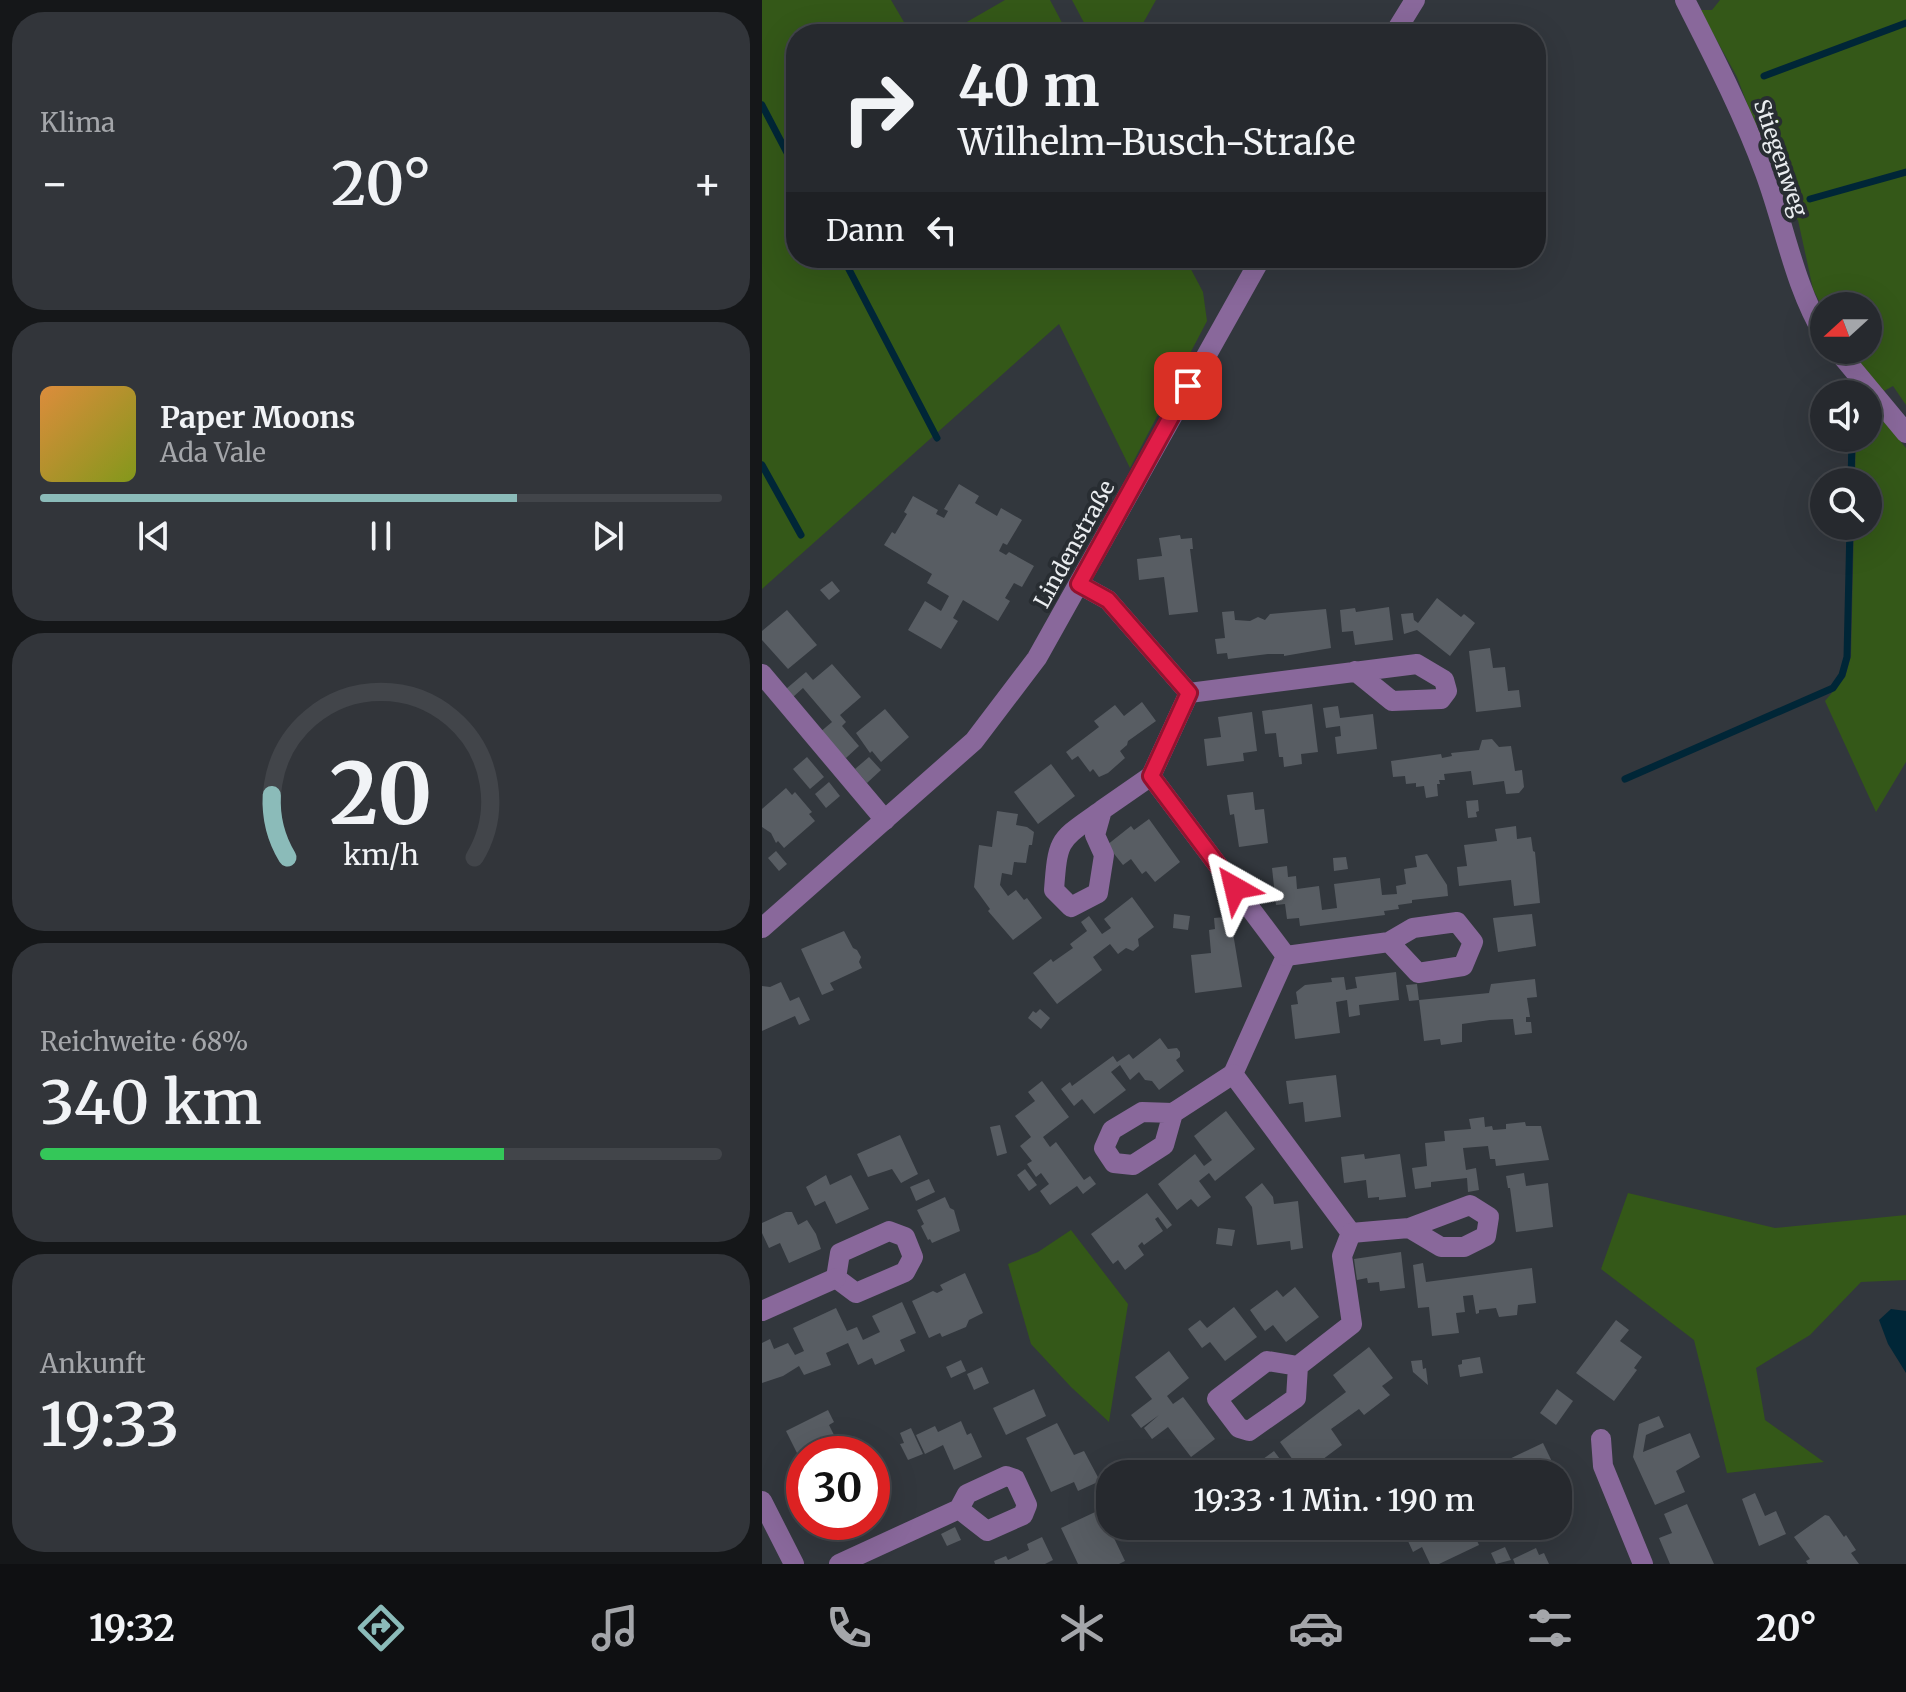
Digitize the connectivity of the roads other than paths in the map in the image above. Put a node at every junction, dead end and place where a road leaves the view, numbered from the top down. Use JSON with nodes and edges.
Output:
{"nodes":[{"id":1,"x":1415,"y":0,"type":"edge"},
{"id":2,"x":1685,"y":0,"type":"edge"},
{"id":3,"x":1400,"y":24,"type":"edge"},
{"id":4,"x":1255,"y":268,"type":"edge"},
{"id":5,"x":1810,"y":306,"type":"edge"},
{"id":6,"x":1849,"y":364,"type":"edge"},
{"id":7,"x":1906,"y":433,"type":"edge"},
{"id":8,"x":1079,"y":584,"type":"junction"},
{"id":9,"x":1355,"y":671,"type":"dead end"},
{"id":10,"x":762,"y":674,"type":"edge"},
{"id":11,"x":1189,"y":693,"type":"junction"},
{"id":12,"x":1151,"y":776,"type":"junction"},
{"id":13,"x":1102,"y":810,"type":"dead end"},
{"id":14,"x":885,"y":820,"type":"junction"},
{"id":15,"x":762,"y":928,"type":"edge"},
{"id":16,"x":1389,"y":942,"type":"dead end"},
{"id":17,"x":1286,"y":956,"type":"junction"},
{"id":18,"x":1233,"y":1074,"type":"junction"},
{"id":19,"x":1173,"y":1113,"type":"dead end"},
{"id":20,"x":1409,"y":1228,"type":"dead end"},
{"id":21,"x":1351,"y":1233,"type":"junction"},
{"id":22,"x":836,"y":1278,"type":"dead end"},
{"id":23,"x":762,"y":1311,"type":"edge"},
{"id":24,"x":1298,"y":1366,"type":"dead end"},
{"id":25,"x":1601,"y":1439,"type":"dead end"},
{"id":26,"x":762,"y":1501,"type":"edge"},
{"id":27,"x":959,"y":1509,"type":"dead end"},
{"id":28,"x":794,"y":1564,"type":"edge"},
{"id":29,"x":839,"y":1564,"type":"edge"},
{"id":30,"x":1643,"y":1564,"type":"edge"}],
"edges":[{"from":1,"to":3,"type":"street"},
{"from":2,"to":5,"type":"street","name":"Stiegenweg"},
{"from":4,"to":8,"type":"street","name":"Lindenstraße"},
{"from":6,"to":7,"type":"street"},
{"from":8,"to":11,"type":"street"},
{"from":8,"to":14,"type":"street","name":"Lindenstraße"},
{"from":9,"to":11,"type":"street"},
{"from":10,"to":14,"type":"street"},
{"from":11,"to":12,"type":"street"},
{"from":12,"to":13,"type":"street"},
{"from":12,"to":17,"type":"street"},
{"from":14,"to":15,"type":"street","name":"Lindenstraße"},
{"from":16,"to":17,"type":"street"},
{"from":17,"to":18,"type":"street"},
{"from":18,"to":19,"type":"street"},
{"from":18,"to":21,"type":"street"},
{"from":20,"to":21,"type":"street"},
{"from":21,"to":24,"type":"street"},
{"from":22,"to":23,"type":"street"},
{"from":25,"to":30,"type":"street"},
{"from":26,"to":28,"type":"street"},
{"from":27,"to":29,"type":"street"}]}
